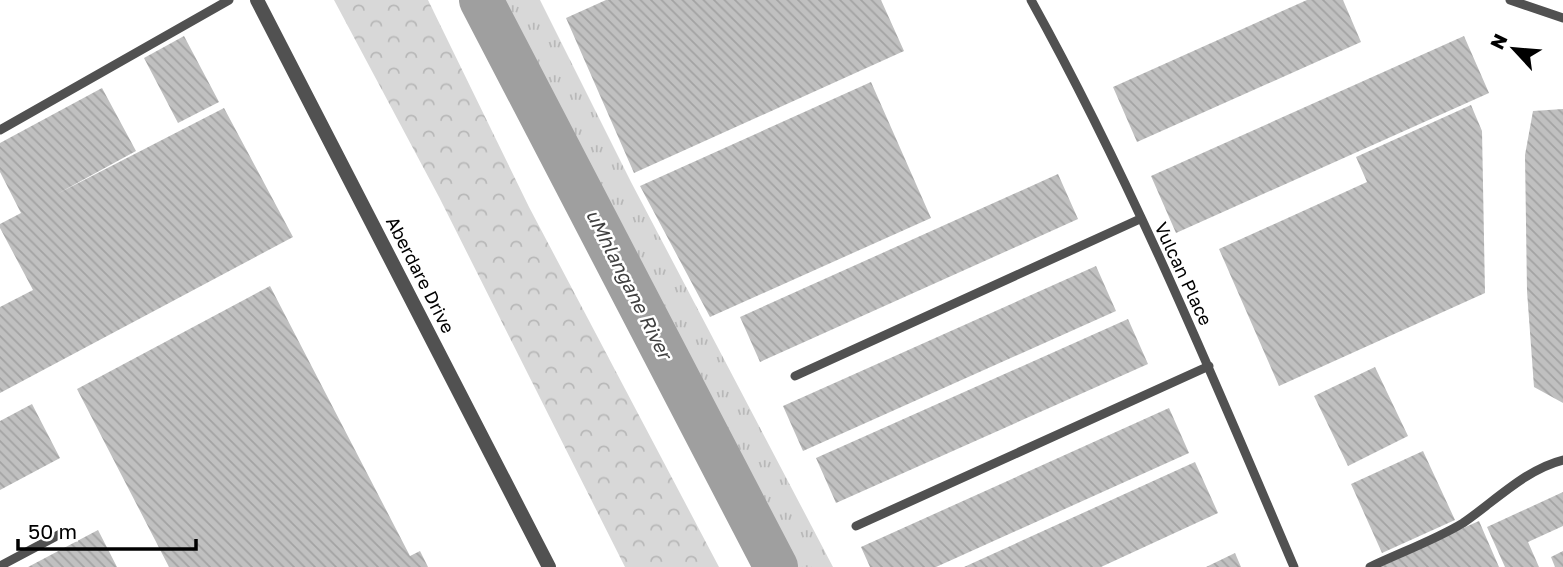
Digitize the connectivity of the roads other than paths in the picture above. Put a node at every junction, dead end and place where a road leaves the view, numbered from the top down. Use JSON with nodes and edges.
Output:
{"nodes":[{"id":1,"x":229,"y":0,"type":"edge"},
{"id":2,"x":257,"y":0,"type":"edge"},
{"id":3,"x":1031,"y":0,"type":"edge"},
{"id":4,"x":1510,"y":0,"type":"edge"},
{"id":5,"x":1563,"y":18,"type":"edge"},
{"id":6,"x":0,"y":130,"type":"edge"},
{"id":7,"x":1140,"y":219,"type":"junction"},
{"id":8,"x":1209,"y":366,"type":"junction"},
{"id":9,"x":795,"y":376,"type":"dead end"},
{"id":10,"x":1563,"y":460,"type":"edge"},
{"id":11,"x":856,"y":526,"type":"dead end"},
{"id":12,"x":66,"y":531,"type":"dead end"},
{"id":13,"x":0,"y":566,"type":"edge"},
{"id":14,"x":549,"y":567,"type":"edge"},
{"id":15,"x":1294,"y":567,"type":"edge"},
{"id":16,"x":1370,"y":567,"type":"edge"}],
"edges":[{"from":1,"to":6,"type":"lane"},
{"from":2,"to":14,"type":"street","name":"Aberdare Drive"},
{"from":3,"to":7,"type":"lane","name":"Vulcan Place"},
{"from":4,"to":5,"type":"lane"},
{"from":7,"to":8,"type":"lane","name":"Vulcan Place"},
{"from":7,"to":9,"type":"lane"},
{"from":8,"to":11,"type":"lane"},
{"from":8,"to":15,"type":"lane","name":"Vulcan Place"},
{"from":10,"to":16,"type":"lane"},
{"from":12,"to":13,"type":"lane"}]}
